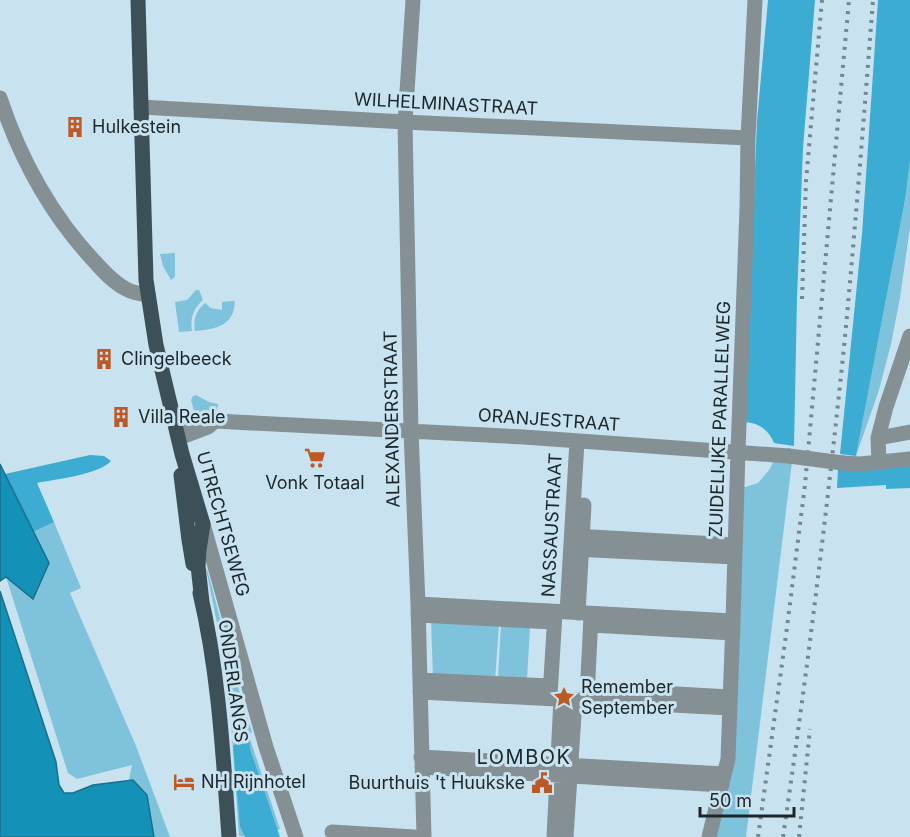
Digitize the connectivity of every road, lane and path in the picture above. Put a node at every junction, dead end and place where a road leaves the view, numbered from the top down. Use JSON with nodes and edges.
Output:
{"nodes":[{"id":1,"x":138,"y":0,"type":"edge"},
{"id":2,"x":413,"y":0,"type":"edge"},
{"id":3,"x":754,"y":0,"type":"edge"},
{"id":4,"x":0,"y":98,"type":"edge"},
{"id":5,"x":141,"y":107,"type":"junction"},
{"id":6,"x":405,"y":122,"type":"junction"},
{"id":7,"x":748,"y":138,"type":"junction"},
{"id":8,"x":148,"y":295,"type":"junction"},
{"id":9,"x":910,"y":336,"type":"edge"},
{"id":10,"x":411,"y":431,"type":"junction"},
{"id":11,"x":910,"y":432,"type":"edge"},
{"id":12,"x":178,"y":436,"type":"junction"},
{"id":13,"x":878,"y":438,"type":"junction"},
{"id":14,"x":582,"y":442,"type":"junction"},
{"id":15,"x":738,"y":451,"type":"junction"},
{"id":16,"x":910,"y":459,"type":"edge"},
{"id":17,"x":879,"y":463,"type":"junction"},
{"id":18,"x":203,"y":524,"type":"junction"},
{"id":19,"x":576,"y":543,"type":"junction"},
{"id":20,"x":735,"y":551,"type":"junction"},
{"id":21,"x":202,"y":602,"type":"junction"},
{"id":22,"x":418,"y":609,"type":"junction"},
{"id":23,"x":573,"y":616,"type":"junction"},
{"id":24,"x":733,"y":627,"type":"junction"},
{"id":25,"x":420,"y":686,"type":"junction"},
{"id":26,"x":568,"y":696,"type":"junction"},
{"id":27,"x":730,"y":703,"type":"junction"},
{"id":28,"x":422,"y":762,"type":"junction"},
{"id":29,"x":564,"y":770,"type":"junction"},
{"id":30,"x":723,"y":779,"type":"junction"},
{"id":31,"x":332,"y":832,"type":"dead end"},
{"id":32,"x":229,"y":837,"type":"edge"},
{"id":33,"x":296,"y":837,"type":"edge"},
{"id":34,"x":414,"y":837,"type":"edge"},
{"id":35,"x":424,"y":837,"type":"edge"},
{"id":36,"x":554,"y":837,"type":"edge"},
{"id":37,"x":566,"y":837,"type":"edge"},
{"id":38,"x":709,"y":837,"type":"edge"}],
"edges":[{"from":1,"to":5,"type":"main road","name":"UTRECHTSEWEG"},
{"from":2,"to":6,"type":"street","name":"ALEXANDERSTRAAT"},
{"from":3,"to":7,"type":"street","name":"ZUIDELIJKE PARALLELWEG"},
{"from":4,"to":8,"type":"street"},
{"from":5,"to":6,"type":"street","name":"WILHELMINASTRAAT"},
{"from":5,"to":8,"type":"main road","name":"UTRECHTSEWEG"},
{"from":6,"to":7,"type":"street","name":"WILHELMINASTRAAT"},
{"from":6,"to":10,"type":"street","name":"ALEXANDERSTRAAT"},
{"from":7,"to":15,"type":"street","name":"ZUIDELIJKE PARALLELWEG"},
{"from":8,"to":12,"type":"main road","name":"UTRECHTSEWEG"},
{"from":9,"to":13,"type":"street"},
{"from":10,"to":12,"type":"street","name":"ORANJESTRAAT"},
{"from":10,"to":14,"type":"street","name":"ORANJESTRAAT"},
{"from":10,"to":22,"type":"street","name":"ALEXANDERSTRAAT"},
{"from":11,"to":13,"type":"street"},
{"from":12,"to":18,"type":"main road","name":"UTRECHTSEWEG"},
{"from":12,"to":21,"type":"main road","name":"ONDERLANGS"},
{"from":13,"to":17,"type":"street"},
{"from":14,"to":15,"type":"street","name":"ORANJESTRAAT"},
{"from":14,"to":19,"type":"street","name":"NASSAUSTRAAT"},
{"from":15,"to":17,"type":"street","name":"ORANJESTRAAT","bridge":true},
{"from":15,"to":20,"type":"street","name":"ZUIDELIJKE PARALLELWEG"},
{"from":16,"to":17,"type":"street","name":"ORANJESTRAAT"},
{"from":18,"to":21,"type":"main road","name":"ONDERLANGS"},
{"from":18,"to":33,"type":"street","name":"UTRECHTSEWEG"},
{"from":19,"to":20,"type":"street"},
{"from":19,"to":23,"type":"street","name":"NASSAUSTRAAT"},
{"from":20,"to":24,"type":"street","name":"ZUIDELIJKE PARALLELWEG"},
{"from":21,"to":32,"type":"main road","name":"ONDERLANGS"},
{"from":22,"to":23,"type":"street"},
{"from":22,"to":25,"type":"street","name":"ALEXANDERSTRAAT"},
{"from":23,"to":24,"type":"street"},
{"from":23,"to":26,"type":"street","name":"NASSAUSTRAAT"},
{"from":23,"to":26,"type":"street","name":"NASSAUSTRAAT"},
{"from":24,"to":27,"type":"street","name":"ZUIDELIJKE PARALLELWEG"},
{"from":25,"to":26,"type":"street"},
{"from":25,"to":28,"type":"street","name":"ALEXANDERSTRAAT"},
{"from":26,"to":27,"type":"street"},
{"from":26,"to":29,"type":"street","name":"NASSAUSTRAAT"},
{"from":27,"to":30,"type":"street","name":"ZUIDELIJKE PARALLELWEG"},
{"from":28,"to":29,"type":"street"},
{"from":28,"to":35,"type":"street","name":"ALEXANDERSTRAAT"},
{"from":29,"to":30,"type":"street"},
{"from":29,"to":36,"type":"street","name":"NASSAUSTRAAT"},
{"from":29,"to":37,"type":"street","name":"NASSAUSTRAAT"},
{"from":30,"to":38,"type":"street","name":"ZUIDELIJKE PARALLELWEG"},
{"from":31,"to":34,"type":"street"}]}
